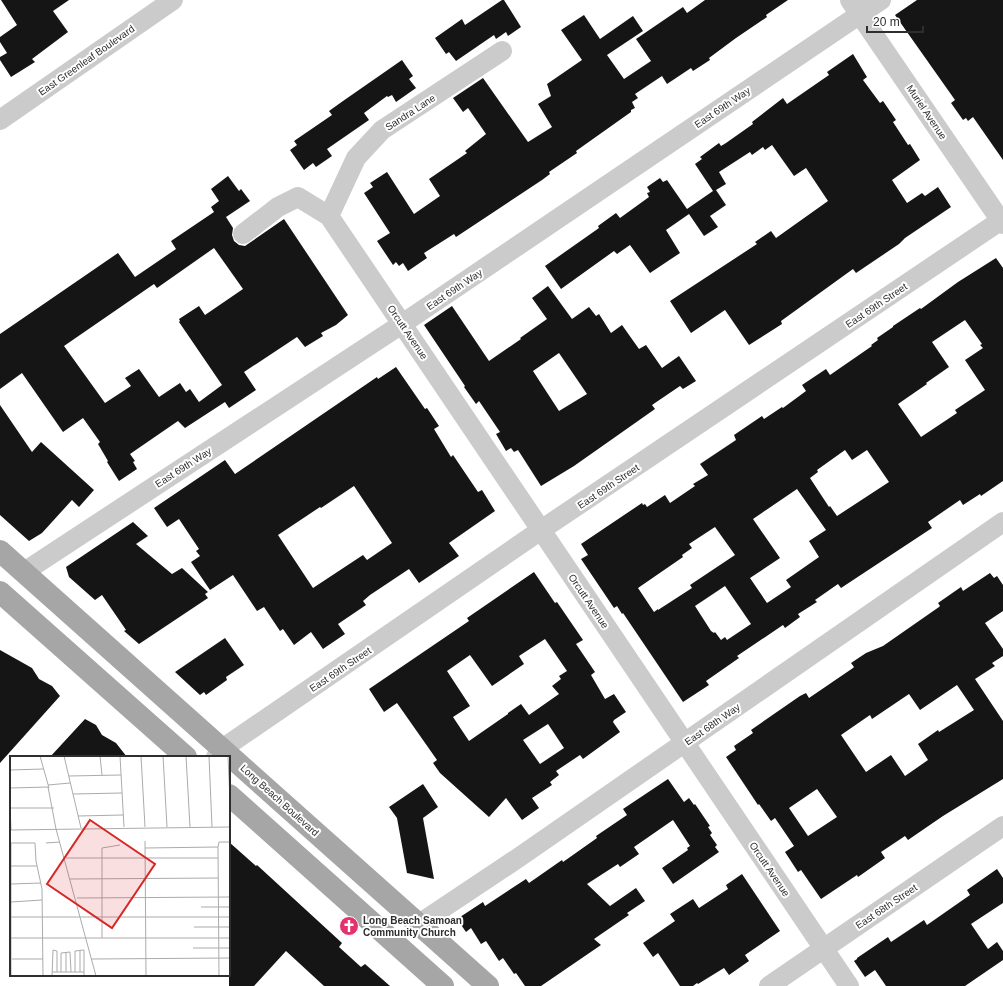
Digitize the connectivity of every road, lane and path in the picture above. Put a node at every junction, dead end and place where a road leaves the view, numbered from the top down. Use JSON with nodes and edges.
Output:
{"nodes":[{"id":1,"x":173,"y":0,"type":"edge"},
{"id":2,"x":881,"y":0,"type":"edge"},
{"id":3,"x":855,"y":7,"type":"edge"},
{"id":4,"x":502,"y":51,"type":"dead end"},
{"id":5,"x":0,"y":120,"type":"edge"},
{"id":6,"x":329,"y":216,"type":"junction"},
{"id":7,"x":1002,"y":221,"type":"edge"},
{"id":8,"x":244,"y":234,"type":"dead end"},
{"id":9,"x":402,"y":324,"type":"junction"},
{"id":10,"x":1003,"y":522,"type":"edge"},
{"id":11,"x":541,"y":530,"type":"junction"},
{"id":12,"x":0,"y":551,"type":"edge"},
{"id":13,"x":24,"y":572,"type":"junction"},
{"id":14,"x":0,"y":592,"type":"edge"},
{"id":15,"x":684,"y":742,"type":"junction"},
{"id":16,"x":219,"y":753,"type":"edge"},
{"id":17,"x":185,"y":756,"type":"edge"},
{"id":18,"x":230,"y":762,"type":"edge"},
{"id":19,"x":230,"y":796,"type":"edge"},
{"id":20,"x":1003,"y":826,"type":"edge"},
{"id":21,"x":419,"y":924,"type":"junction"},
{"id":22,"x":823,"y":948,"type":"junction"},
{"id":23,"x":443,"y":986,"type":"edge"},
{"id":24,"x":488,"y":986,"type":"edge"},
{"id":25,"x":769,"y":986,"type":"edge"},
{"id":26,"x":849,"y":986,"type":"edge"}],
"edges":[{"from":1,"to":5,"type":"street","name":"East Greenleaf Boulevard"},
{"from":2,"to":3,"type":"street","name":"East 69th Way"},
{"from":3,"to":7,"type":"street","name":"Muriel Avenue"},
{"from":3,"to":9,"type":"street","name":"East 69th Way"},
{"from":4,"to":6,"type":"street","name":"Sandra Lane"},
{"from":6,"to":8,"type":"street"},
{"from":6,"to":9,"type":"street","name":"Orcutt Avenue"},
{"from":7,"to":11,"type":"street","name":"East 69th Street"},
{"from":9,"to":11,"type":"street","name":"Orcutt Avenue"},
{"from":9,"to":13,"type":"street","name":"East 69th Way"},
{"from":10,"to":15,"type":"street","name":"East 68th Way"},
{"from":11,"to":15,"type":"street","name":"Orcutt Avenue"},
{"from":11,"to":16,"type":"street","name":"East 69th Street"},
{"from":12,"to":13,"type":"main road","name":"Long Beach Boulevard"},
{"from":13,"to":16,"type":"main road","name":"Long Beach Boulevard"},
{"from":14,"to":17,"type":"main road"},
{"from":15,"to":21,"type":"street","name":"East 68th Way"},
{"from":15,"to":22,"type":"street","name":"Orcutt Avenue"},
{"from":18,"to":21,"type":"main road","name":"Long Beach Boulevard"},
{"from":19,"to":23,"type":"main road"},
{"from":20,"to":22,"type":"street","name":"East 68th Street"},
{"from":21,"to":24,"type":"main road","name":"Long Beach Boulevard"},
{"from":22,"to":25,"type":"street","name":"East 68th Street"},
{"from":22,"to":26,"type":"street","name":"Orcutt Avenue"}]}
